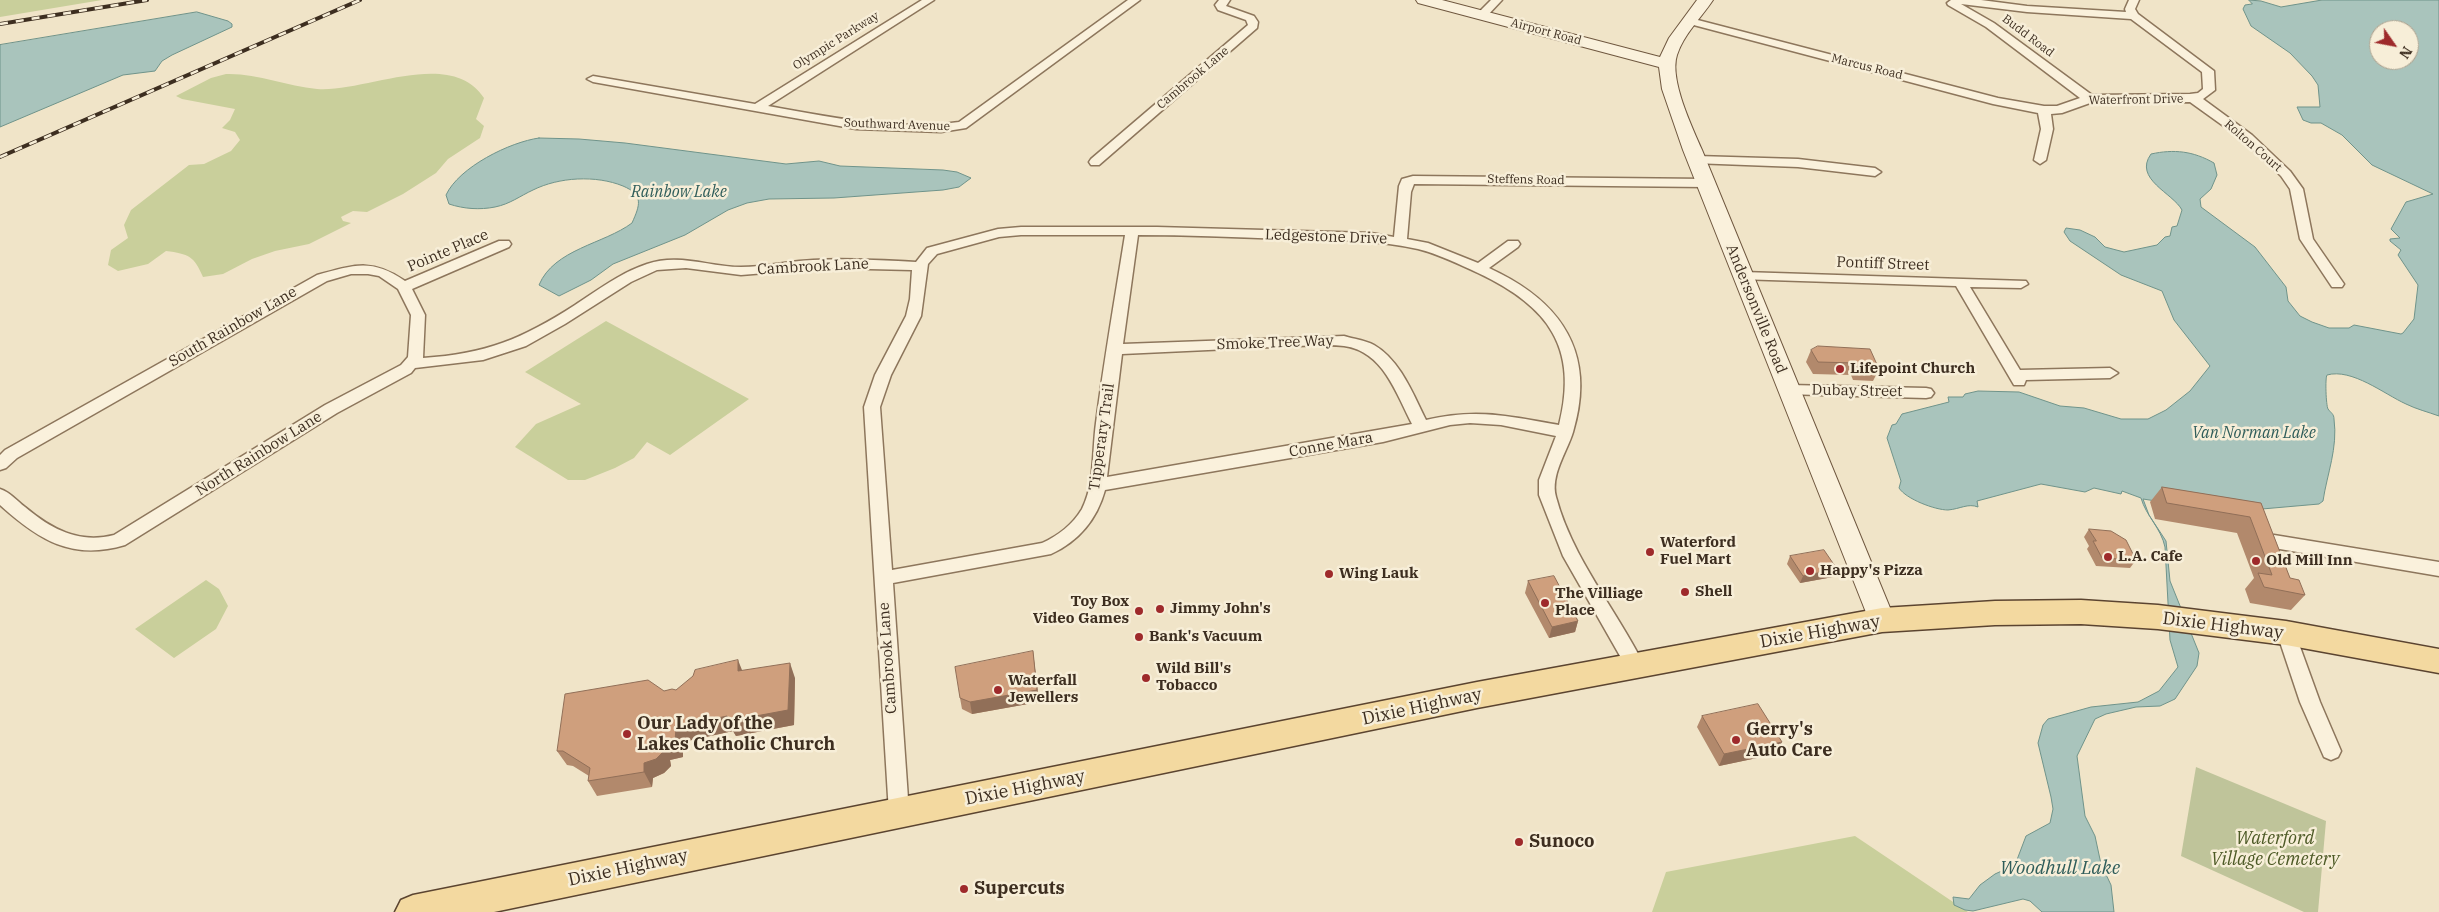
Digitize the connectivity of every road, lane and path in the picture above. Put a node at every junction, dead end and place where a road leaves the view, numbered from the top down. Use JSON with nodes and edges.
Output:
{"nodes":[{"id":1,"x":929,"y":0,"type":"edge"},
{"id":2,"x":1134,"y":0,"type":"edge"},
{"id":3,"x":1225,"y":0,"type":"edge"},
{"id":4,"x":1424,"y":0,"type":"edge"},
{"id":5,"x":1496,"y":0,"type":"edge"},
{"id":6,"x":1705,"y":0,"type":"edge"},
{"id":7,"x":1948,"y":0,"type":"edge"},
{"id":8,"x":1956,"y":0,"type":"edge"},
{"id":9,"x":2134,"y":0,"type":"edge"},
{"id":10,"x":1482,"y":15,"type":"junction"},
{"id":11,"x":2134,"y":16,"type":"junction"},
{"id":12,"x":1690,"y":21,"type":"junction"},
{"id":13,"x":1667,"y":64,"type":"junction"},
{"id":14,"x":593,"y":79,"type":"dead end"},
{"id":15,"x":2193,"y":98,"type":"junction"},
{"id":16,"x":2089,"y":99,"type":"junction"},
{"id":17,"x":758,"y":107,"type":"junction"},
{"id":18,"x":2044,"y":110,"type":"junction"},
{"id":19,"x":1697,"y":160,"type":"junction"},
{"id":20,"x":2040,"y":160,"type":"dead end"},
{"id":21,"x":1095,"y":162,"type":"dead end"},
{"id":22,"x":1875,"y":172,"type":"dead end"},
{"id":23,"x":1706,"y":183,"type":"junction"},
{"id":24,"x":1132,"y":230,"type":"junction"},
{"id":25,"x":1400,"y":241,"type":"junction"},
{"id":26,"x":504,"y":244,"type":"dead end"},
{"id":27,"x":1513,"y":244,"type":"dead end"},
{"id":28,"x":919,"y":266,"type":"junction"},
{"id":29,"x":1480,"y":268,"type":"junction"},
{"id":30,"x":1743,"y":276,"type":"junction"},
{"id":31,"x":1961,"y":283,"type":"junction"},
{"id":32,"x":2021,"y":284,"type":"dead end"},
{"id":33,"x":2337,"y":284,"type":"dead end"},
{"id":34,"x":404,"y":287,"type":"junction"},
{"id":35,"x":1115,"y":350,"type":"junction"},
{"id":36,"x":412,"y":363,"type":"junction"},
{"id":37,"x":2110,"y":373,"type":"dead end"},
{"id":38,"x":2017,"y":378,"type":"joint"},
{"id":39,"x":1788,"y":390,"type":"junction"},
{"id":40,"x":1926,"y":392,"type":"dead end"},
{"id":41,"x":1421,"y":426,"type":"junction"},
{"id":42,"x":1565,"y":432,"type":"junction"},
{"id":43,"x":0,"y":464,"type":"edge"},
{"id":44,"x":1097,"y":485,"type":"junction"},
{"id":45,"x":0,"y":495,"type":"edge"},
{"id":46,"x":2274,"y":542,"type":"edge"},
{"id":47,"x":2439,"y":569,"type":"edge"},
{"id":48,"x":883,"y":578,"type":"junction"},
{"id":49,"x":1882,"y":620,"type":"junction"},
{"id":50,"x":2286,"y":633,"type":"junction"},
{"id":51,"x":2439,"y":661,"type":"edge"},
{"id":52,"x":1635,"y":666,"type":"junction"},
{"id":53,"x":2331,"y":751,"type":"dead end"},
{"id":54,"x":898,"y":813,"type":"junction"},
{"id":55,"x":413,"y":912,"type":"edge"}],
"edges":[{"from":1,"to":17,"type":"street","name":"Olympic Parkway"},
{"from":2,"to":17,"type":"street","name":"Southward Avenue"},
{"from":3,"to":21,"type":"street","name":"Cambrook Lane"},
{"from":4,"to":10,"type":"street","name":"Airport Road"},
{"from":5,"to":10,"type":"street"},
{"from":6,"to":12,"type":"street"},
{"from":7,"to":16,"type":"street","name":"Budd Road"},
{"from":8,"to":11,"type":"street"},
{"from":9,"to":11,"type":"street"},
{"from":10,"to":13,"type":"street","name":"Airport Road"},
{"from":11,"to":15,"type":"street","name":"Waterfront Drive"},
{"from":12,"to":13,"type":"street"},
{"from":12,"to":18,"type":"street","name":"Marcus Road"},
{"from":13,"to":19,"type":"street","name":"Andersonville Road"},
{"from":14,"to":17,"type":"street","name":"Southward Avenue"},
{"from":15,"to":16,"type":"street","name":"Waterfront Drive"},
{"from":15,"to":33,"type":"street","name":"Rolton Court"},
{"from":16,"to":18,"type":"street","name":"Waterfront Drive"},
{"from":18,"to":20,"type":"street"},
{"from":19,"to":22,"type":"street"},
{"from":19,"to":23,"type":"street","name":"Andersonville Road"},
{"from":23,"to":25,"type":"street","name":"Steffens Road"},
{"from":23,"to":30,"type":"street","name":"Andersonville Road"},
{"from":24,"to":25,"type":"street","name":"Ledgestone Drive"},
{"from":24,"to":28,"type":"street","name":"Ledgestone Drive"},
{"from":24,"to":35,"type":"street","name":"Tipperary Trail"},
{"from":25,"to":29,"type":"street","name":"Ledgestone Drive"},
{"from":26,"to":34,"type":"street","name":"Pointe Place"},
{"from":27,"to":29,"type":"street"},
{"from":28,"to":36,"type":"street","name":"Cambrook Lane"},
{"from":28,"to":48,"type":"street","name":"Cambrook Lane"},
{"from":29,"to":42,"type":"street","name":"Ledgestone Drive"},
{"from":30,"to":31,"type":"street","name":"Pontiff Street"},
{"from":30,"to":39,"type":"street","name":"Andersonville Road"},
{"from":31,"to":32,"type":"street","name":"Pontiff Street"},
{"from":31,"to":38,"type":"street"},
{"from":34,"to":36,"type":"street","name":"South Rainbow Lane"},
{"from":34,"to":43,"type":"street","name":"South Rainbow Lane"},
{"from":35,"to":41,"type":"street","name":"Smoke Tree Way"},
{"from":35,"to":44,"type":"street","name":"Tipperary Trail"},
{"from":36,"to":45,"type":"street","name":"North Rainbow Lane"},
{"from":37,"to":38,"type":"street"},
{"from":39,"to":40,"type":"street","name":"Dubay Street"},
{"from":39,"to":49,"type":"street","name":"Andersonville Road"},
{"from":41,"to":42,"type":"street","name":"Conne Mara"},
{"from":41,"to":44,"type":"street","name":"Conne Mara"},
{"from":42,"to":52,"type":"street","name":"Ledgestone Drive"},
{"from":44,"to":48,"type":"street","name":"Tipperary Trail"},
{"from":46,"to":47,"type":"street"},
{"from":48,"to":54,"type":"street","name":"Cambrook Lane"},
{"from":49,"to":50,"type":"main road","name":"Dixie Highway"},
{"from":49,"to":52,"type":"main road","name":"Dixie Highway"},
{"from":50,"to":51,"type":"main road","name":"Dixie Highway"},
{"from":50,"to":53,"type":"street"},
{"from":52,"to":54,"type":"main road","name":"Dixie Highway"},
{"from":54,"to":55,"type":"main road","name":"Dixie Highway"}]}
